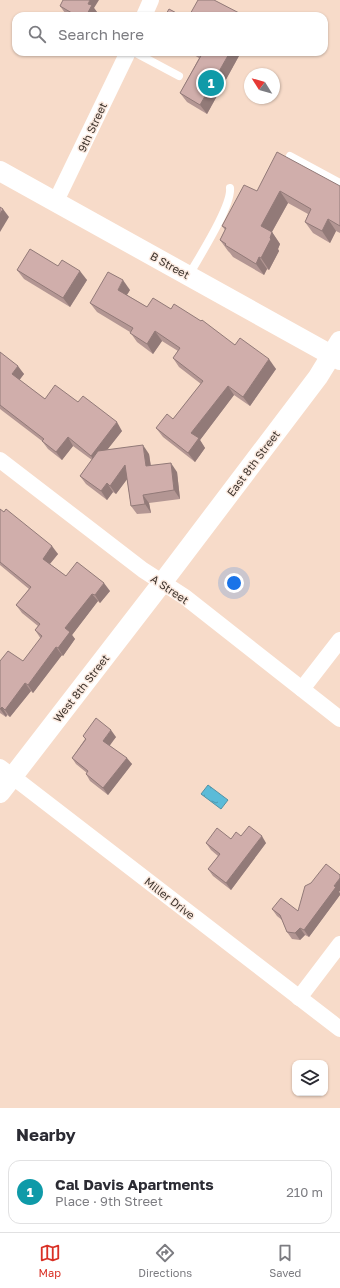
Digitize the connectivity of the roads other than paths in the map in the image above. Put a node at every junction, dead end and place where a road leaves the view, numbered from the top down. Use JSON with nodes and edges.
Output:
{"nodes":[{"id":1,"x":151,"y":0,"type":"edge"},
{"id":2,"x":146,"y":12,"type":"edge"},
{"id":3,"x":126,"y":56,"type":"edge"},
{"id":4,"x":142,"y":56,"type":"edge"},
{"id":5,"x":179,"y":76,"type":"dead end"},
{"id":6,"x":290,"y":156,"type":"dead end"},
{"id":7,"x":0,"y":171,"type":"edge"},
{"id":8,"x":340,"y":183,"type":"edge"},
{"id":9,"x":230,"y":188,"type":"dead end"},
{"id":10,"x":56,"y":201,"type":"junction"},
{"id":11,"x":189,"y":275,"type":"junction"},
{"id":12,"x":337,"y":352,"type":"edge"},
{"id":13,"x":0,"y":460,"type":"edge"},
{"id":14,"x":162,"y":583,"type":"junction"},
{"id":15,"x":340,"y":640,"type":"edge"},
{"id":16,"x":302,"y":689,"type":"junction"},
{"id":17,"x":340,"y":718,"type":"edge"},
{"id":18,"x":6,"y":772,"type":"edge"},
{"id":19,"x":0,"y":793,"type":"edge"},
{"id":20,"x":340,"y":944,"type":"edge"},
{"id":21,"x":299,"y":998,"type":"junction"},
{"id":22,"x":340,"y":1029,"type":"edge"}],
"edges":[{"from":1,"to":2,"type":"street"},
{"from":3,"to":10,"type":"street","name":"9th Street"},
{"from":4,"to":5,"type":"lane"},
{"from":6,"to":8,"type":"lane"},
{"from":7,"to":10,"type":"street","name":"B Street"},
{"from":9,"to":11,"type":"lane"},
{"from":10,"to":11,"type":"street","name":"B Street"},
{"from":11,"to":12,"type":"street","name":"B Street"},
{"from":12,"to":14,"type":"street","name":"East 8th Street"},
{"from":13,"to":14,"type":"street","name":"A Street"},
{"from":14,"to":16,"type":"street","name":"A Street"},
{"from":14,"to":18,"type":"street","name":"West 8th Street"},
{"from":15,"to":16,"type":"street"},
{"from":16,"to":17,"type":"street","name":"A Street"},
{"from":18,"to":19,"type":"street","name":"West 8th Street"},
{"from":18,"to":21,"type":"street","name":"Miller Drive"},
{"from":20,"to":21,"type":"street"},
{"from":21,"to":22,"type":"street","name":"Miller Drive"}]}
